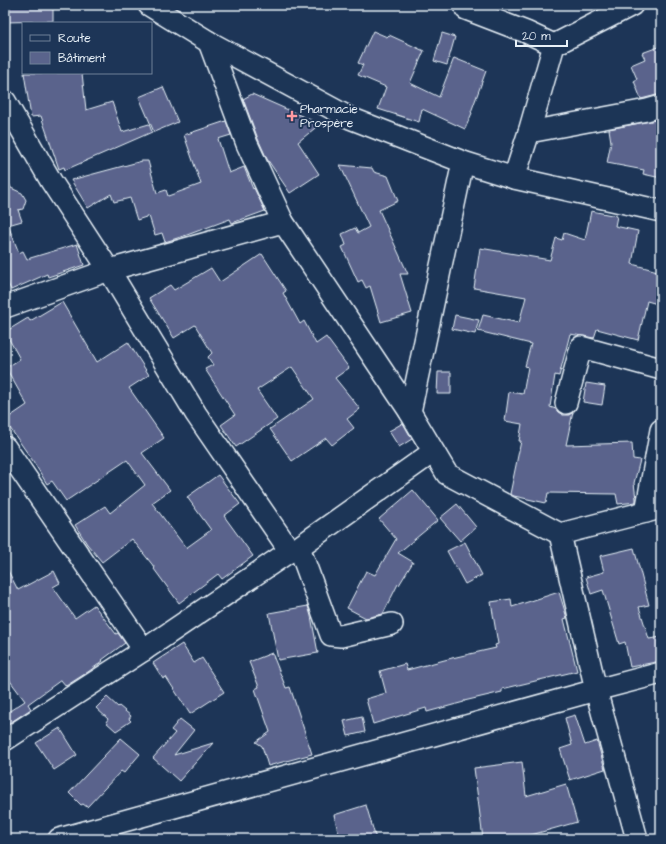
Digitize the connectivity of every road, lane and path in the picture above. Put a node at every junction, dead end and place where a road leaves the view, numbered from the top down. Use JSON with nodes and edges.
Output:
{"nodes":[{"id":1,"x":149,"y":5,"type":"edge"},
{"id":2,"x":632,"y":5,"type":"edge"},
{"id":3,"x":466,"y":9,"type":"dead end"},
{"id":4,"x":209,"y":42,"type":"junction"},
{"id":5,"x":554,"y":45,"type":"junction"},
{"id":6,"x":5,"y":101,"type":"edge"},
{"id":7,"x":661,"y":106,"type":"edge"},
{"id":8,"x":529,"y":132,"type":"junction"},
{"id":9,"x":463,"y":162,"type":"junction"},
{"id":10,"x":514,"y":178,"type":"junction"},
{"id":11,"x":661,"y":211,"type":"edge"},
{"id":12,"x":283,"y":222,"type":"junction"},
{"id":13,"x":109,"y":270,"type":"junction"},
{"id":14,"x":5,"y":307,"type":"edge"},
{"id":15,"x":661,"y":369,"type":"edge"},
{"id":16,"x":566,"y":403,"type":"dead end"},
{"id":17,"x":410,"y":412,"type":"junction"},
{"id":18,"x":661,"y":430,"type":"edge"},
{"id":19,"x":5,"y":447,"type":"edge"},
{"id":20,"x":433,"y":452,"type":"junction"},
{"id":21,"x":654,"y":510,"type":"edge"},
{"id":22,"x":560,"y":534,"type":"junction"},
{"id":23,"x":294,"y":549,"type":"junction"},
{"id":24,"x":392,"y":624,"type":"dead end"},
{"id":25,"x":144,"y":650,"type":"junction"},
{"id":26,"x":661,"y":673,"type":"edge"},
{"id":27,"x":596,"y":690,"type":"junction"},
{"id":28,"x":5,"y":740,"type":"edge"},
{"id":29,"x":59,"y":839,"type":"edge"},
{"id":30,"x":637,"y":839,"type":"edge"}],
"edges":[{"from":1,"to":4,"type":"street"},
{"from":2,"to":5,"type":"street"},
{"from":3,"to":5,"type":"street"},
{"from":4,"to":9,"type":"street"},
{"from":4,"to":12,"type":"street"},
{"from":5,"to":8,"type":"street"},
{"from":6,"to":13,"type":"street"},
{"from":7,"to":8,"type":"street"},
{"from":8,"to":10,"type":"street"},
{"from":9,"to":10,"type":"street"},
{"from":9,"to":17,"type":"street"},
{"from":10,"to":11,"type":"street"},
{"from":12,"to":13,"type":"street"},
{"from":12,"to":17,"type":"street"},
{"from":13,"to":14,"type":"street"},
{"from":13,"to":23,"type":"street"},
{"from":15,"to":16,"type":"street"},
{"from":17,"to":20,"type":"street"},
{"from":18,"to":21,"type":"street"},
{"from":19,"to":25,"type":"street"},
{"from":20,"to":22,"type":"street"},
{"from":20,"to":23,"type":"street"},
{"from":21,"to":22,"type":"street"},
{"from":22,"to":27,"type":"street"},
{"from":23,"to":24,"type":"street"},
{"from":23,"to":25,"type":"street"},
{"from":25,"to":28,"type":"street"},
{"from":26,"to":27,"type":"street"},
{"from":27,"to":29,"type":"street"},
{"from":27,"to":30,"type":"street"}]}
